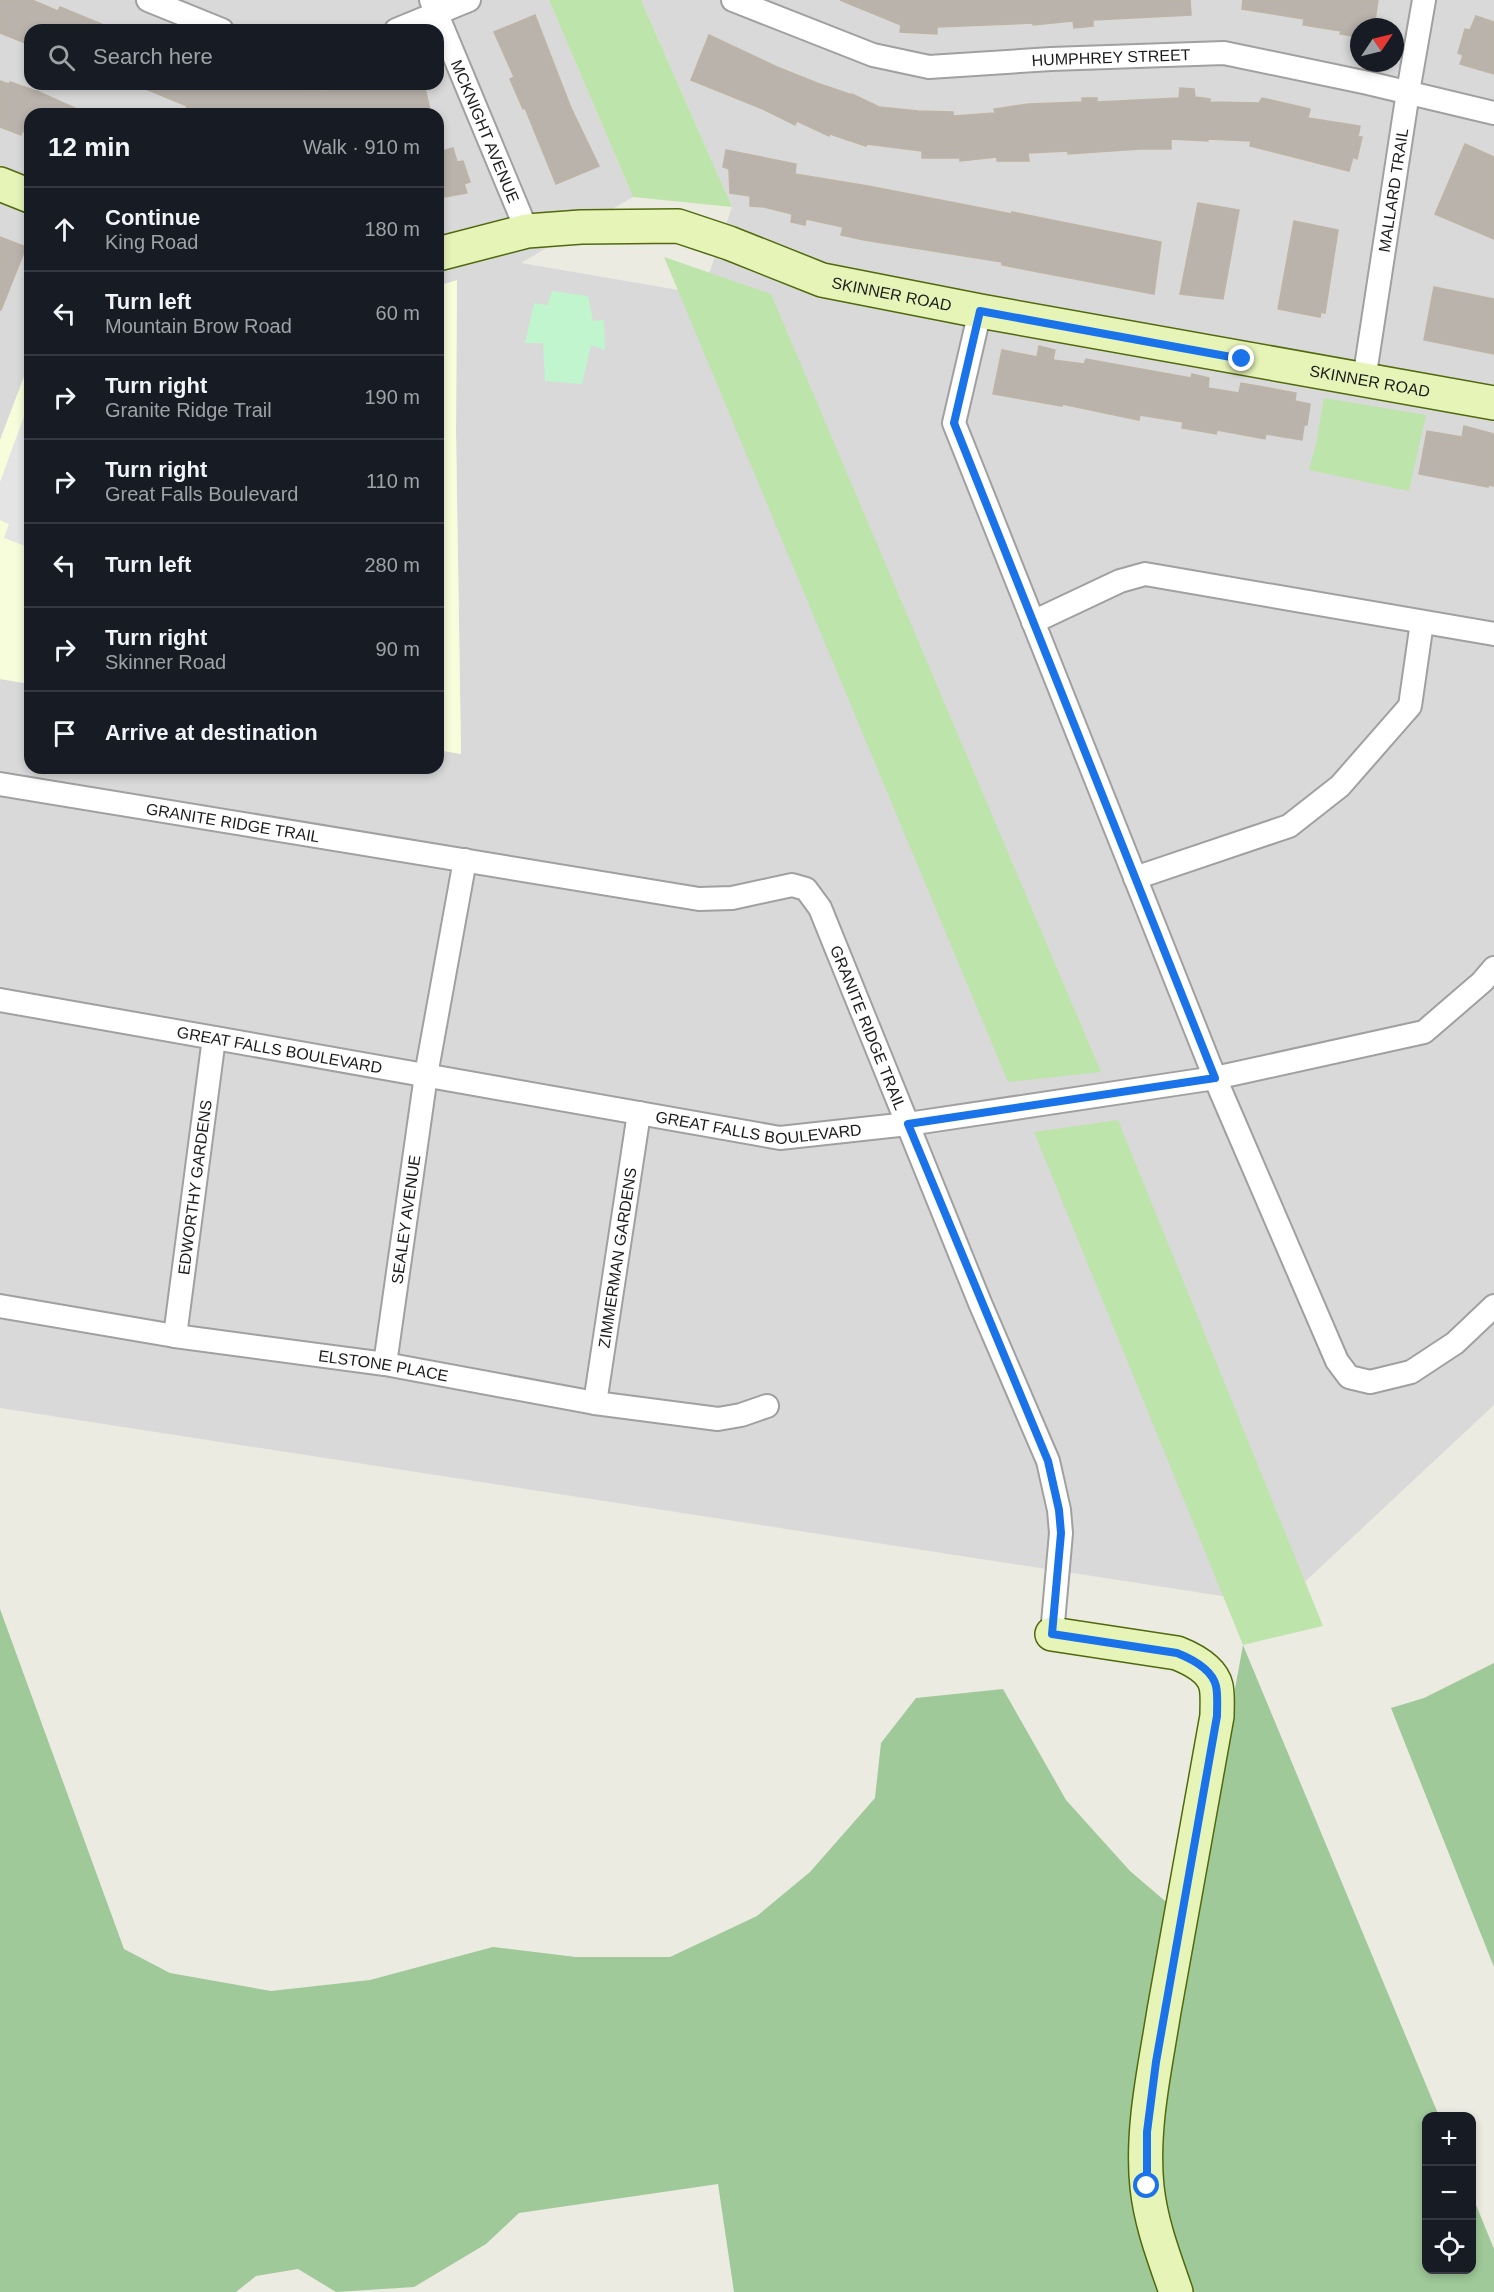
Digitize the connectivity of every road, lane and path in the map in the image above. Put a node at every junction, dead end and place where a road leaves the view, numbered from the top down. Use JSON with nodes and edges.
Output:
{"nodes":[{"id":1,"x":148,"y":0,"type":"edge"},
{"id":2,"x":469,"y":0,"type":"edge"},
{"id":3,"x":732,"y":0,"type":"edge"},
{"id":4,"x":1424,"y":0,"type":"edge"},
{"id":5,"x":434,"y":7,"type":"edge"},
{"id":6,"x":207,"y":24,"type":"edge"},
{"id":7,"x":406,"y":24,"type":"edge"},
{"id":8,"x":441,"y":24,"type":"edge"},
{"id":9,"x":444,"y":31,"type":"edge"},
{"id":10,"x":1408,"y":92,"type":"junction"},
{"id":11,"x":1494,"y":113,"type":"edge"},
{"id":12,"x":0,"y":184,"type":"edge"},
{"id":13,"x":24,"y":194,"type":"edge"},
{"id":14,"x":527,"y":231,"type":"junction"},
{"id":15,"x":444,"y":252,"type":"edge"},
{"id":16,"x":980,"y":311,"type":"junction"},
{"id":17,"x":1364,"y":380,"type":"junction"},
{"id":18,"x":1494,"y":403,"type":"edge"},
{"id":19,"x":1033,"y":622,"type":"junction"},
{"id":20,"x":1422,"y":622,"type":"junction"},
{"id":21,"x":1494,"y":634,"type":"edge"},
{"id":22,"x":0,"y":784,"type":"edge"},
{"id":23,"x":465,"y":860,"type":"junction"},
{"id":24,"x":1135,"y":878,"type":"junction"},
{"id":25,"x":1494,"y":968,"type":"edge"},
{"id":26,"x":0,"y":1000,"type":"edge"},
{"id":27,"x":214,"y":1038,"type":"junction"},
{"id":28,"x":426,"y":1075,"type":"junction"},
{"id":29,"x":1215,"y":1078,"type":"junction"},
{"id":30,"x":639,"y":1113,"type":"junction"},
{"id":31,"x":908,"y":1124,"type":"junction"},
{"id":32,"x":0,"y":1306,"type":"edge"},
{"id":33,"x":1494,"y":1306,"type":"edge"},
{"id":34,"x":175,"y":1336,"type":"junction"},
{"id":35,"x":385,"y":1364,"type":"junction"},
{"id":36,"x":594,"y":1403,"type":"junction"},
{"id":37,"x":767,"y":1406,"type":"dead end"},
{"id":38,"x":1052,"y":1634,"type":"joint"},
{"id":39,"x":1176,"y":2292,"type":"edge"}],
"edges":[{"from":1,"to":6,"type":"street"},
{"from":2,"to":5,"type":"street"},
{"from":3,"to":10,"type":"street","name":"HUMPHREY STREET"},
{"from":4,"to":10,"type":"street","name":"MALLARD TRAIL"},
{"from":5,"to":7,"type":"street"},
{"from":5,"to":8,"type":"street","name":"MCKNIGHT AVENUE"},
{"from":9,"to":14,"type":"street","name":"MCKNIGHT AVENUE"},
{"from":10,"to":11,"type":"street","name":"HUMPHREY STREET"},
{"from":10,"to":17,"type":"street","name":"MALLARD TRAIL"},
{"from":12,"to":13,"type":"street"},
{"from":14,"to":15,"type":"street","name":"SKINNER ROAD"},
{"from":14,"to":16,"type":"street","name":"SKINNER ROAD"},
{"from":16,"to":17,"type":"street","name":"SKINNER ROAD"},
{"from":16,"to":19,"type":"street"},
{"from":17,"to":18,"type":"street","name":"SKINNER ROAD"},
{"from":19,"to":20,"type":"street"},
{"from":19,"to":24,"type":"street"},
{"from":20,"to":21,"type":"street"},
{"from":20,"to":24,"type":"street"},
{"from":22,"to":23,"type":"street","name":"GRANITE RIDGE TRAIL"},
{"from":23,"to":28,"type":"street"},
{"from":23,"to":31,"type":"street","name":"GRANITE RIDGE TRAIL"},
{"from":24,"to":29,"type":"street"},
{"from":25,"to":29,"type":"street","name":"GREAT FALLS BOULEVARD"},
{"from":26,"to":27,"type":"street","name":"GREAT FALLS BOULEVARD"},
{"from":27,"to":28,"type":"street","name":"GREAT FALLS BOULEVARD"},
{"from":27,"to":34,"type":"street","name":"EDWORTHY GARDENS"},
{"from":28,"to":30,"type":"street","name":"GREAT FALLS BOULEVARD"},
{"from":28,"to":35,"type":"street","name":"SEALEY AVENUE"},
{"from":29,"to":31,"type":"street","name":"GREAT FALLS BOULEVARD"},
{"from":29,"to":33,"type":"street"},
{"from":30,"to":31,"type":"street","name":"GREAT FALLS BOULEVARD"},
{"from":30,"to":36,"type":"street","name":"ZIMMERMAN GARDENS"},
{"from":31,"to":38,"type":"street","name":"GRANITE RIDGE TRAIL"},
{"from":32,"to":34,"type":"street","name":"ELSTONE PLACE"},
{"from":34,"to":35,"type":"street","name":"ELSTONE PLACE"},
{"from":35,"to":36,"type":"street","name":"ELSTONE PLACE"},
{"from":36,"to":37,"type":"street","name":"ELSTONE PLACE"},
{"from":38,"to":39,"type":"street"}]}
